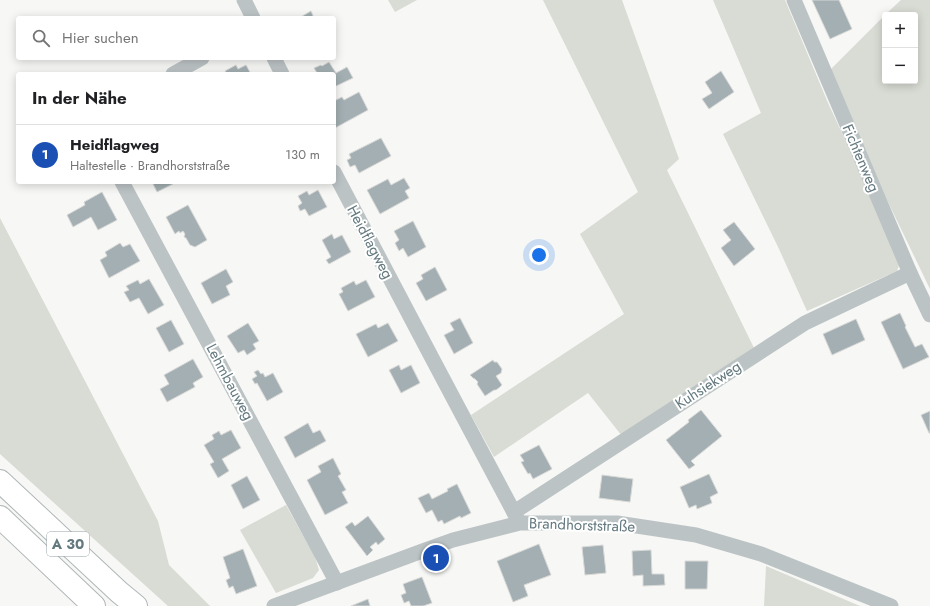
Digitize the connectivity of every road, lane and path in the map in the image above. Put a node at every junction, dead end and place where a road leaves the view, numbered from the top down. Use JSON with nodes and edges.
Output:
{"nodes":[{"id":1,"x":244,"y":0,"type":"edge"},
{"id":2,"x":794,"y":0,"type":"edge"},
{"id":3,"x":252,"y":16,"type":"edge"},
{"id":4,"x":198,"y":60,"type":"edge"},
{"id":5,"x":275,"y":60,"type":"edge"},
{"id":6,"x":177,"y":72,"type":"edge"},
{"id":7,"x":281,"y":72,"type":"edge"},
{"id":8,"x":336,"y":176,"type":"edge"},
{"id":9,"x":123,"y":184,"type":"edge"},
{"id":10,"x":910,"y":273,"type":"junction"},
{"id":11,"x":930,"y":315,"type":"edge"},
{"id":12,"x":0,"y":481,"type":"edge"},
{"id":13,"x":0,"y":517,"type":"edge"},
{"id":14,"x":517,"y":517,"type":"junction"},
{"id":15,"x":337,"y":583,"type":"junction"},
{"id":16,"x":94,"y":606,"type":"edge"},
{"id":17,"x":136,"y":606,"type":"edge"},
{"id":18,"x":274,"y":606,"type":"edge"},
{"id":19,"x":891,"y":606,"type":"edge"}],
"edges":[{"from":1,"to":3,"type":"street"},
{"from":2,"to":10,"type":"street","name":"Fichtenweg"},
{"from":4,"to":6,"type":"street"},
{"from":5,"to":7,"type":"street"},
{"from":8,"to":14,"type":"street","name":"Heidflagweg"},
{"from":9,"to":15,"type":"street","name":"Lehmbauweg"},
{"from":10,"to":11,"type":"street","name":"Fichtenweg"},
{"from":10,"to":14,"type":"street","name":"Kuhsiekweg"},
{"from":12,"to":17,"type":"highway","number":"A 30"},
{"from":13,"to":16,"type":"highway","number":"A 30"},
{"from":14,"to":15,"type":"street","name":"Brandhorststraße"},
{"from":14,"to":19,"type":"street","name":"Brandhorststraße"},
{"from":15,"to":18,"type":"street","name":"Brandhorststraße"}]}
